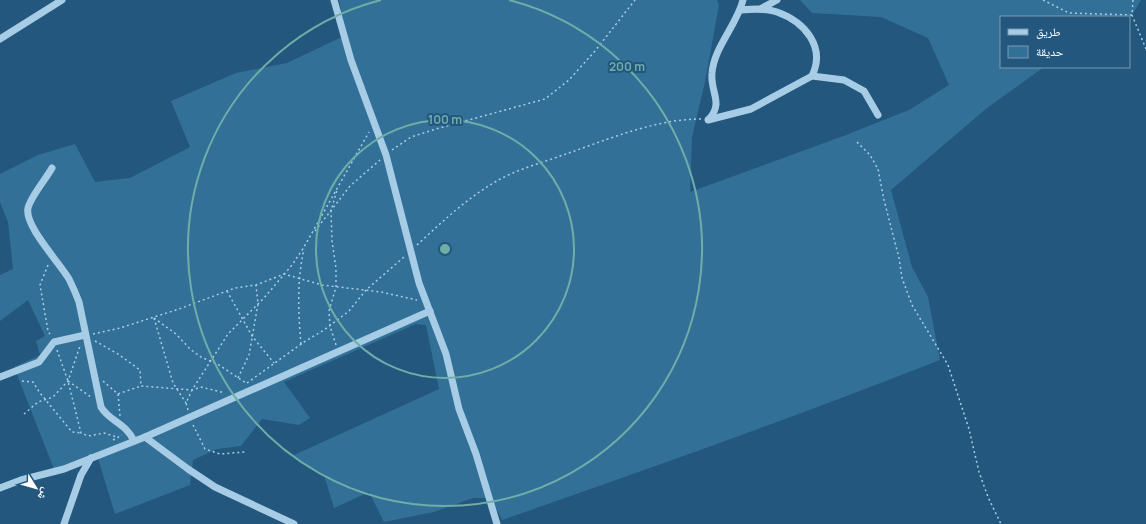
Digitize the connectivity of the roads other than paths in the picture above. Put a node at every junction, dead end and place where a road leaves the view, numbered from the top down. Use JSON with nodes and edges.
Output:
{"nodes":[{"id":1,"x":62,"y":0,"type":"edge"},
{"id":2,"x":334,"y":0,"type":"edge"},
{"id":3,"x":743,"y":0,"type":"edge"},
{"id":4,"x":777,"y":0,"type":"edge"},
{"id":5,"x":759,"y":9,"type":"junction"},
{"id":6,"x":741,"y":10,"type":"junction"},
{"id":7,"x":0,"y":39,"type":"edge"},
{"id":8,"x":812,"y":76,"type":"junction"},
{"id":9,"x":878,"y":115,"type":"dead end"},
{"id":10,"x":52,"y":168,"type":"dead end"},
{"id":11,"x":430,"y":311,"type":"junction"},
{"id":12,"x":85,"y":335,"type":"junction"},
{"id":13,"x":0,"y":377,"type":"edge"},
{"id":14,"x":145,"y":437,"type":"junction"},
{"id":15,"x":134,"y":441,"type":"junction"},
{"id":16,"x":92,"y":458,"type":"junction"},
{"id":17,"x":0,"y":488,"type":"edge"},
{"id":18,"x":64,"y":524,"type":"edge"},
{"id":19,"x":294,"y":524,"type":"edge"},
{"id":20,"x":497,"y":524,"type":"edge"}],
"edges":[{"from":1,"to":7,"type":"street"},
{"from":2,"to":11,"type":"street"},
{"from":3,"to":6,"type":"street"},
{"from":4,"to":5,"type":"street"},
{"from":5,"to":6,"type":"street"},
{"from":5,"to":8,"type":"street"},
{"from":6,"to":8,"type":"street"},
{"from":8,"to":9,"type":"street"},
{"from":10,"to":12,"type":"street"},
{"from":11,"to":14,"type":"street"},
{"from":11,"to":20,"type":"street"},
{"from":12,"to":13,"type":"street"},
{"from":12,"to":15,"type":"street"},
{"from":14,"to":15,"type":"street"},
{"from":14,"to":19,"type":"street"},
{"from":15,"to":16,"type":"street"},
{"from":16,"to":17,"type":"street"},
{"from":16,"to":18,"type":"street"}]}
